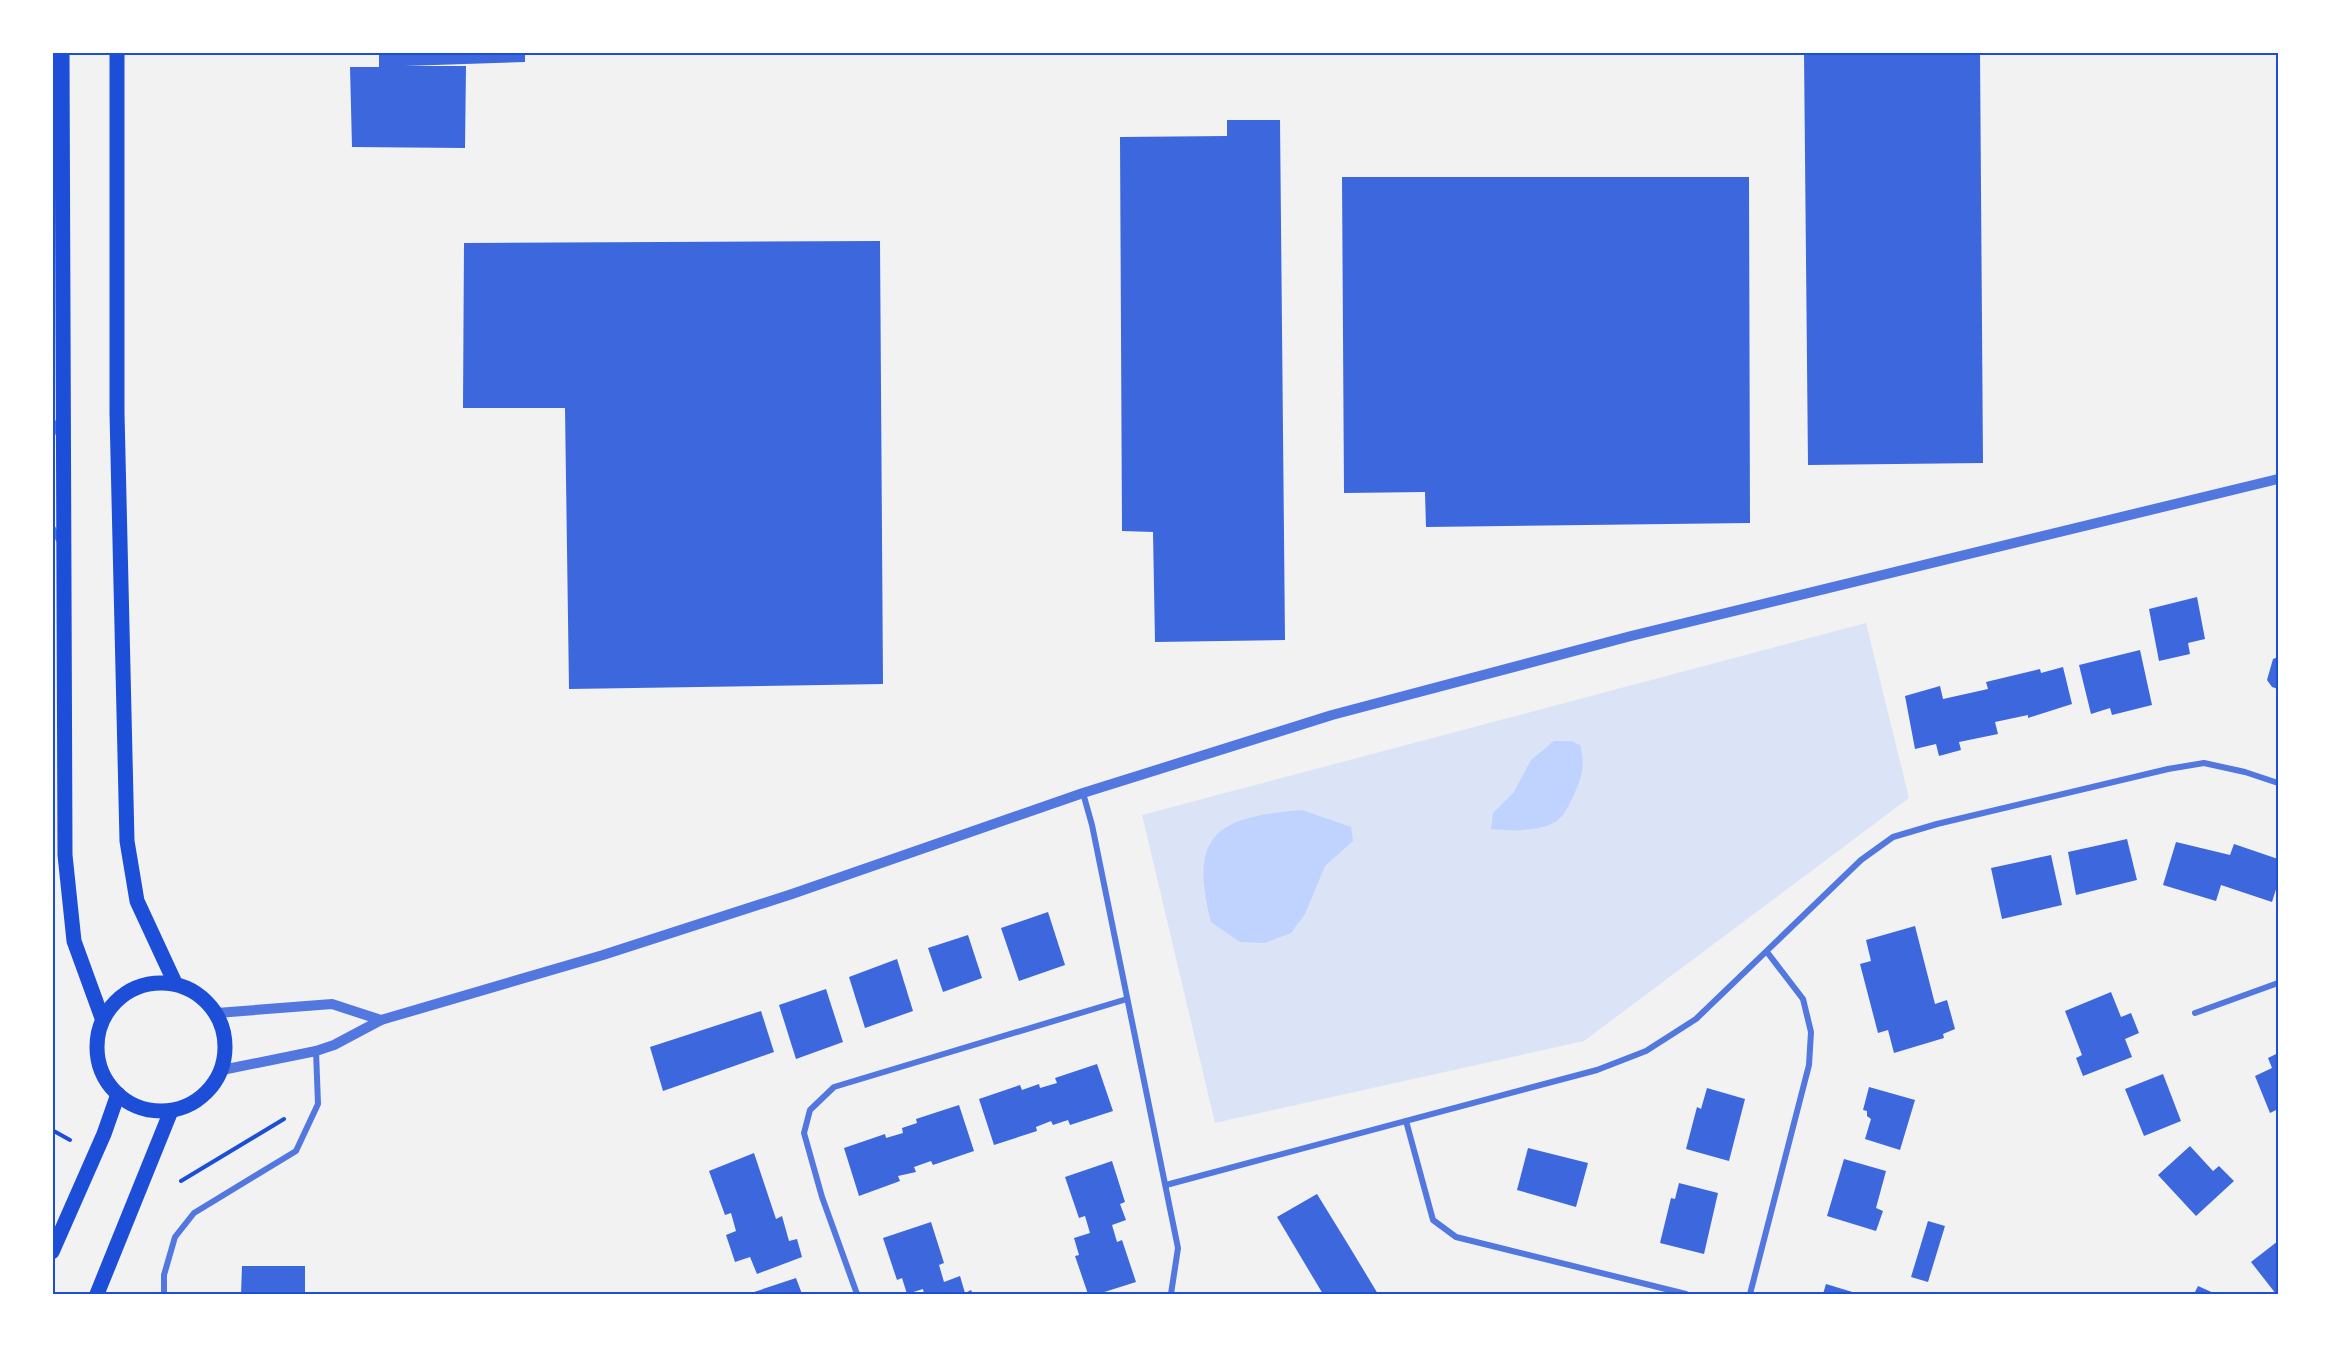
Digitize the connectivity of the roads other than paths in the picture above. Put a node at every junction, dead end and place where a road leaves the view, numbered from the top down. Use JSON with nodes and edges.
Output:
{"nodes":[{"id":1,"x":62,"y":52,"type":"edge"},
{"id":2,"x":117,"y":52,"type":"edge"},
{"id":3,"x":62,"y":414,"type":"junction"},
{"id":4,"x":52,"y":435,"type":"edge"},
{"id":5,"x":2278,"y":479,"type":"edge"},
{"id":6,"x":52,"y":527,"type":"edge"},
{"id":7,"x":63,"y":547,"type":"junction"},
{"id":8,"x":2278,"y":783,"type":"edge"},
{"id":9,"x":1083,"y":793,"type":"junction"},
{"id":10,"x":1767,"y":952,"type":"junction"},
{"id":11,"x":175,"y":983,"type":"junction"},
{"id":12,"x":2278,"y":983,"type":"edge"},
{"id":13,"x":1127,"y":999,"type":"junction"},
{"id":14,"x":2195,"y":1012,"type":"dead end"},
{"id":15,"x":217,"y":1013,"type":"junction"},
{"id":16,"x":102,"y":1018,"type":"junction"},
{"id":17,"x":381,"y":1020,"type":"junction"},
{"id":18,"x":316,"y":1051,"type":"junction"},
{"id":19,"x":222,"y":1070,"type":"junction"},
{"id":20,"x":118,"y":1094,"type":"junction"},
{"id":21,"x":171,"y":1111,"type":"junction"},
{"id":22,"x":1406,"y":1121,"type":"junction"},
{"id":23,"x":1166,"y":1185,"type":"junction"},
{"id":24,"x":52,"y":1252,"type":"edge"},
{"id":25,"x":97,"y":1294,"type":"edge"},
{"id":26,"x":164,"y":1294,"type":"edge"},
{"id":27,"x":857,"y":1294,"type":"edge"},
{"id":28,"x":1171,"y":1294,"type":"edge"},
{"id":29,"x":1686,"y":1294,"type":"edge"},
{"id":30,"x":1750,"y":1294,"type":"edge"}],
"edges":[{"from":1,"to":3,"type":"main road"},
{"from":2,"to":11,"type":"main road"},
{"from":3,"to":4,"type":"street"},
{"from":3,"to":7,"type":"main road"},
{"from":5,"to":9,"type":"street"},
{"from":6,"to":7,"type":"street"},
{"from":7,"to":16,"type":"main road"},
{"from":8,"to":10,"type":"street"},
{"from":9,"to":13,"type":"street"},
{"from":9,"to":17,"type":"street"},
{"from":10,"to":22,"type":"street"},
{"from":10,"to":30,"type":"street"},
{"from":11,"to":15,"type":"main road"},
{"from":11,"to":16,"type":"main road"},
{"from":12,"to":14,"type":"street"},
{"from":13,"to":23,"type":"street"},
{"from":13,"to":27,"type":"street"},
{"from":15,"to":17,"type":"street"},
{"from":15,"to":19,"type":"main road"},
{"from":16,"to":20,"type":"main road"},
{"from":17,"to":18,"type":"street"},
{"from":18,"to":19,"type":"street"},
{"from":18,"to":26,"type":"street"},
{"from":19,"to":21,"type":"main road"},
{"from":20,"to":21,"type":"main road"},
{"from":20,"to":24,"type":"main road"},
{"from":21,"to":25,"type":"main road"},
{"from":22,"to":23,"type":"street"},
{"from":22,"to":29,"type":"street"},
{"from":23,"to":28,"type":"street"}]}
